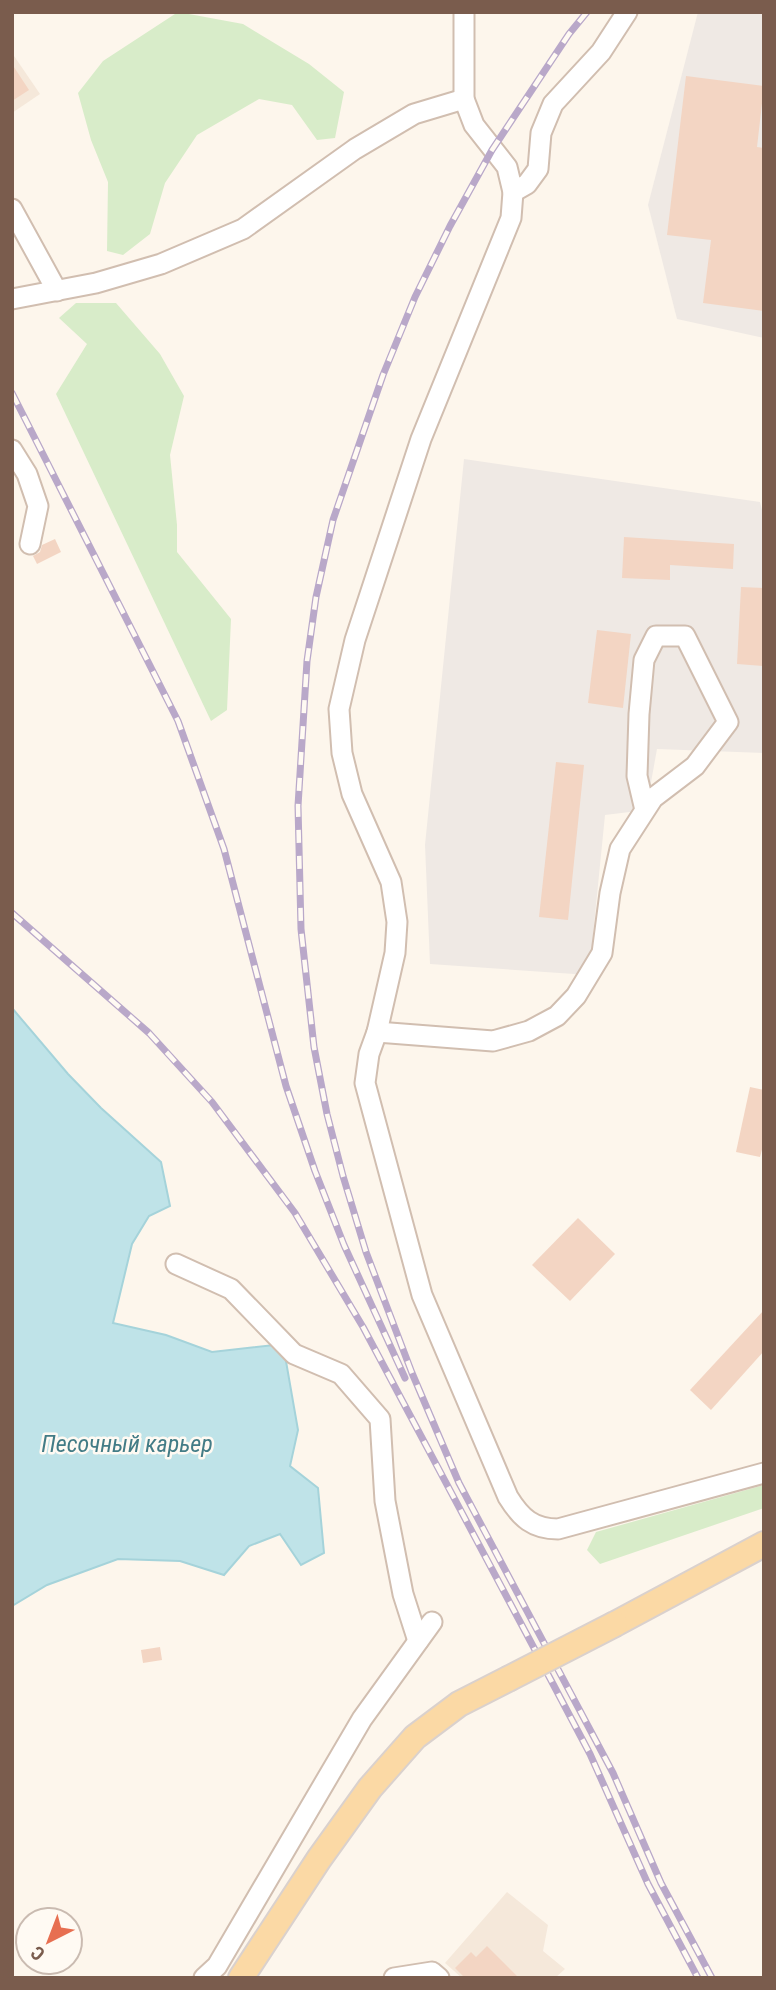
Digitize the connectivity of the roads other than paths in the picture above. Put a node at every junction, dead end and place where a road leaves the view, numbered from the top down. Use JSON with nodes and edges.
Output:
{"nodes":[{"id":1,"x":464,"y":12,"type":"edge"},
{"id":2,"x":627,"y":12,"type":"edge"},
{"id":3,"x":464,"y":99,"type":"junction"},
{"id":4,"x":513,"y":192,"type":"junction"},
{"id":5,"x":12,"y":209,"type":"edge"},
{"id":6,"x":57,"y":290,"type":"junction"},
{"id":7,"x":12,"y":299,"type":"edge"},
{"id":8,"x":12,"y":450,"type":"edge"},
{"id":9,"x":30,"y":544,"type":"dead end"},
{"id":10,"x":645,"y":810,"type":"junction"},
{"id":11,"x":377,"y":1032,"type":"junction"},
{"id":12,"x":176,"y":1264,"type":"dead end"},
{"id":13,"x":764,"y":1473,"type":"edge"},
{"id":14,"x":764,"y":1544,"type":"edge"},
{"id":15,"x":432,"y":1622,"type":"dead end"},
{"id":16,"x":418,"y":1641,"type":"junction"},
{"id":17,"x":204,"y":1978,"type":"edge"},
{"id":18,"x":242,"y":1978,"type":"edge"},
{"id":19,"x":394,"y":1978,"type":"edge"},
{"id":20,"x":439,"y":1978,"type":"edge"}],
"edges":[{"from":1,"to":3,"type":"street"},
{"from":2,"to":4,"type":"street"},
{"from":3,"to":4,"type":"street"},
{"from":3,"to":6,"type":"street"},
{"from":4,"to":11,"type":"street"},
{"from":5,"to":6,"type":"street"},
{"from":6,"to":7,"type":"street"},
{"from":8,"to":9,"type":"street"},
{"from":10,"to":10,"type":"street"},
{"from":10,"to":11,"type":"street"},
{"from":11,"to":13,"type":"street"},
{"from":12,"to":16,"type":"street"},
{"from":14,"to":18,"type":"main road","bridge":true},
{"from":15,"to":16,"type":"street"},
{"from":16,"to":17,"type":"street"},
{"from":19,"to":20,"type":"street"}]}
